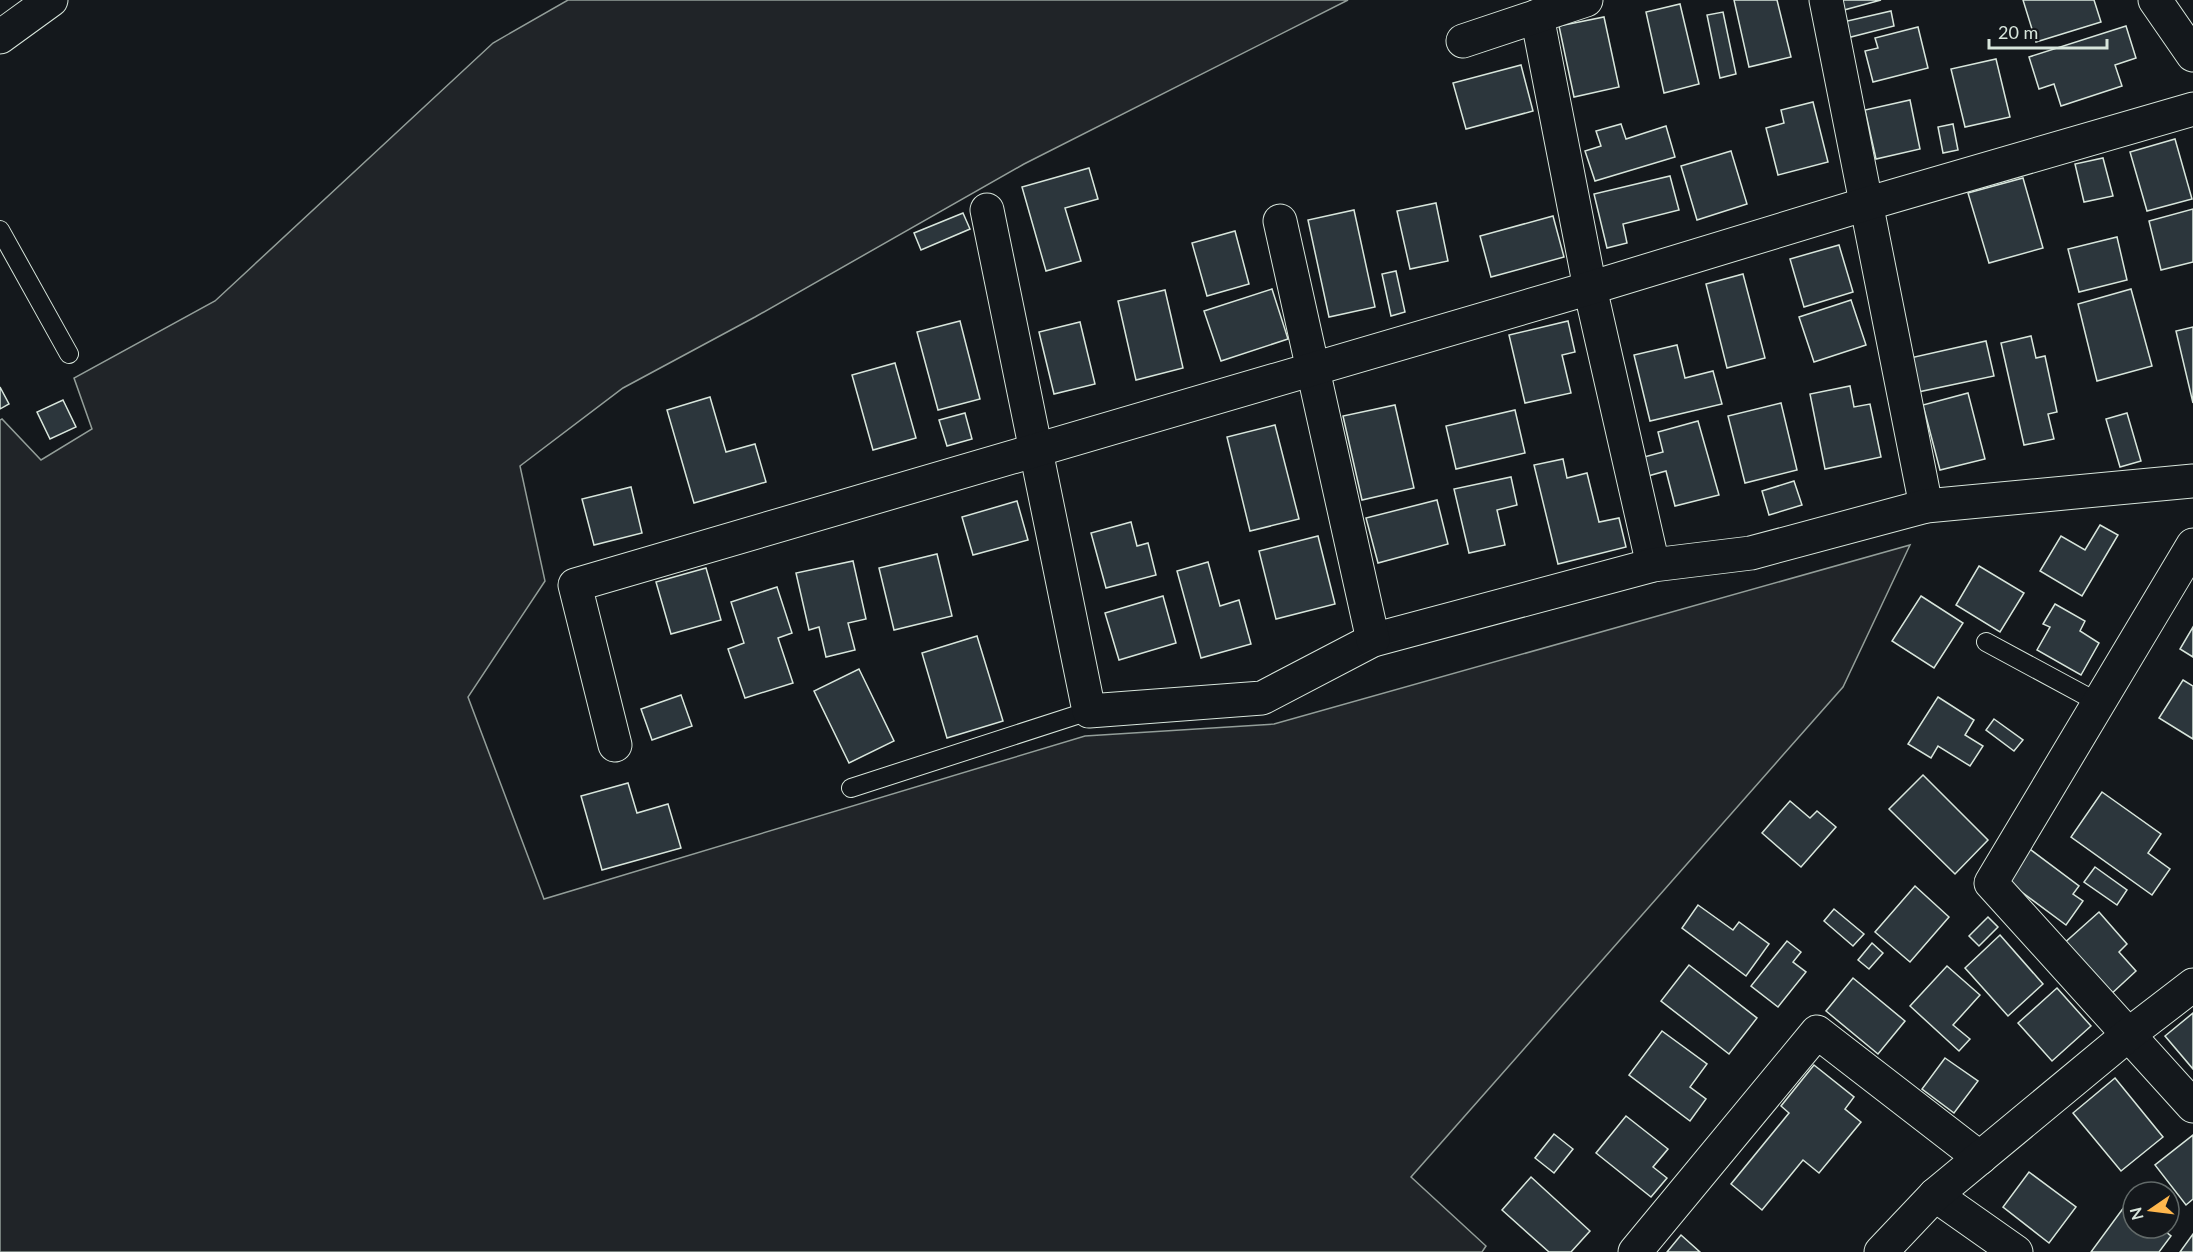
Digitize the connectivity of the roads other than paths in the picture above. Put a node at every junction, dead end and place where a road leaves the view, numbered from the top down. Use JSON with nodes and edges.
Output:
{"nodes":[{"id":1,"x":51,"y":0,"type":"edge"},
{"id":2,"x":1586,"y":0,"type":"edge"},
{"id":3,"x":1826,"y":0,"type":"edge"},
{"id":4,"x":2155,"y":0,"type":"edge"},
{"id":5,"x":1537,"y":16,"type":"junction"},
{"id":6,"x":0,"y":37,"type":"edge"},
{"id":7,"x":1463,"y":41,"type":"dead end"},
{"id":8,"x":2193,"y":55,"type":"edge"},
{"id":9,"x":2193,"y":109,"type":"edge"},
{"id":10,"x":1866,"y":204,"type":"junction"},
{"id":11,"x":987,"y":210,"type":"dead end"},
{"id":12,"x":1280,"y":221,"type":"dead end"},
{"id":13,"x":0,"y":230,"type":"edge"},
{"id":14,"x":1590,"y":288,"type":"junction"},
{"id":15,"x":69,"y":354,"type":"dead end"},
{"id":16,"x":1312,"y":369,"type":"junction"},
{"id":17,"x":1036,"y":449,"type":"junction"},
{"id":18,"x":2193,"y":481,"type":"edge"},
{"id":19,"x":1926,"y":506,"type":"junction"},
{"id":20,"x":2193,"y":545,"type":"edge"},
{"id":21,"x":1653,"y":565,"type":"junction"},
{"id":22,"x":1373,"y":640,"type":"junction"},
{"id":23,"x":1986,"y":642,"type":"dead end"},
{"id":24,"x":2099,"y":704,"type":"junction"},
{"id":25,"x":1089,"y":711,"type":"junction"},
{"id":26,"x":615,"y":745,"type":"dead end"},
{"id":27,"x":851,"y":788,"type":"dead end"},
{"id":28,"x":2193,"y":985,"type":"edge"},
{"id":29,"x":2128,"y":1035,"type":"junction"},
{"id":30,"x":2193,"y":1106,"type":"edge"},
{"id":31,"x":1980,"y":1158,"type":"junction"},
{"id":32,"x":1935,"y":1195,"type":"junction"},
{"id":33,"x":1635,"y":1252,"type":"edge"},
{"id":34,"x":1881,"y":1252,"type":"edge"},
{"id":35,"x":2016,"y":1252,"type":"edge"}],
"edges":[{"from":1,"to":6,"type":"street"},
{"from":2,"to":5,"type":"street"},
{"from":3,"to":10,"type":"street"},
{"from":4,"to":8,"type":"street"},
{"from":5,"to":7,"type":"street"},
{"from":5,"to":14,"type":"street"},
{"from":9,"to":10,"type":"street"},
{"from":10,"to":14,"type":"street"},
{"from":10,"to":19,"type":"street"},
{"from":11,"to":17,"type":"street"},
{"from":12,"to":16,"type":"street"},
{"from":13,"to":15,"type":"lane"},
{"from":14,"to":16,"type":"street"},
{"from":14,"to":21,"type":"street"},
{"from":16,"to":17,"type":"street"},
{"from":16,"to":22,"type":"street"},
{"from":17,"to":25,"type":"street"},
{"from":17,"to":26,"type":"street"},
{"from":18,"to":19,"type":"street"},
{"from":19,"to":21,"type":"street"},
{"from":20,"to":24,"type":"street"},
{"from":21,"to":22,"type":"street"},
{"from":22,"to":25,"type":"street"},
{"from":23,"to":24,"type":"lane"},
{"from":24,"to":29,"type":"street"},
{"from":25,"to":27,"type":"lane"},
{"from":28,"to":29,"type":"street"},
{"from":29,"to":30,"type":"street"},
{"from":29,"to":31,"type":"street"},
{"from":31,"to":32,"type":"street"},
{"from":31,"to":33,"type":"street"},
{"from":32,"to":34,"type":"street"},
{"from":32,"to":35,"type":"street"}]}
